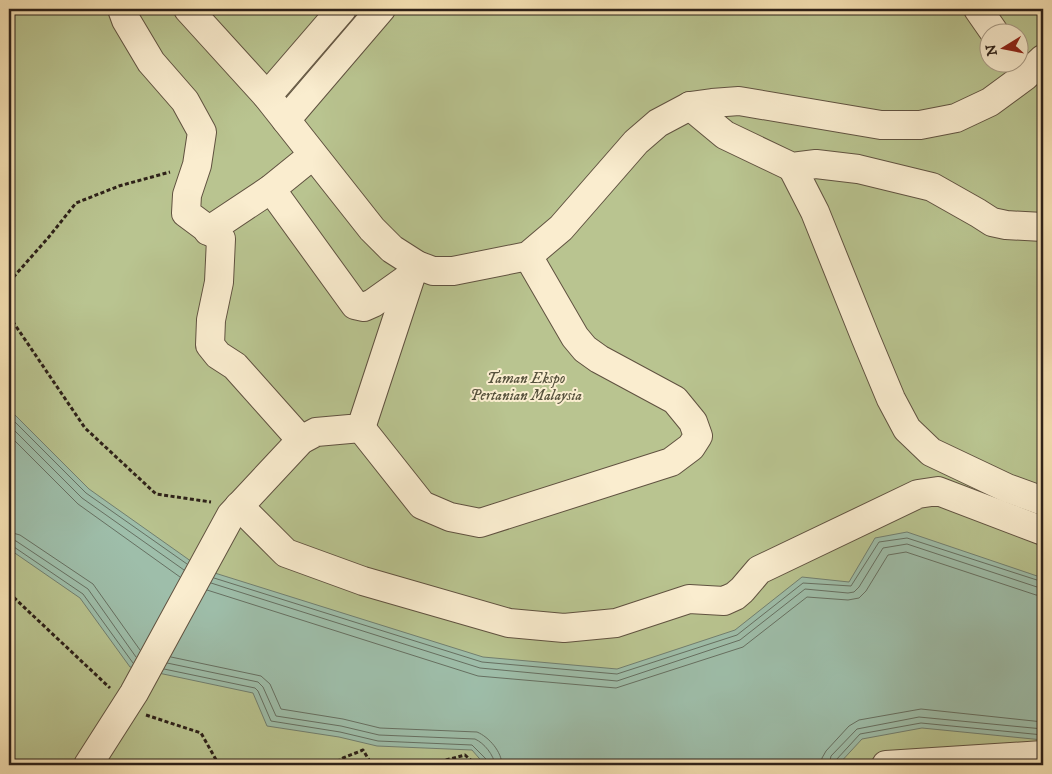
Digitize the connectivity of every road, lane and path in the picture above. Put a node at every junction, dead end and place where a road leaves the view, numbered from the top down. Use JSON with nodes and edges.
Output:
{"nodes":[{"id":1,"x":122,"y":9,"type":"edge"},
{"id":2,"x":188,"y":9,"type":"edge"},
{"id":3,"x":342,"y":9,"type":"edge"},
{"id":4,"x":381,"y":9,"type":"edge"},
{"id":5,"x":978,"y":9,"type":"edge"},
{"id":6,"x":987,"y":22,"type":"edge"},
{"id":7,"x":1021,"y":72,"type":"edge"},
{"id":8,"x":268,"y":96,"type":"junction"},
{"id":9,"x":690,"y":106,"type":"junction"},
{"id":10,"x":286,"y":120,"type":"junction"},
{"id":11,"x":313,"y":155,"type":"junction"},
{"id":12,"x":197,"y":165,"type":"junction"},
{"id":13,"x":792,"y":167,"type":"junction"},
{"id":14,"x":271,"y":189,"type":"junction"},
{"id":15,"x":1043,"y":227,"type":"edge"},
{"id":16,"x":208,"y":231,"type":"junction"},
{"id":17,"x":528,"y":256,"type":"junction"},
{"id":18,"x":414,"y":270,"type":"junction"},
{"id":19,"x":9,"y":282,"type":"edge"},
{"id":20,"x":9,"y":316,"type":"edge"},
{"id":21,"x":361,"y":428,"type":"junction"},
{"id":22,"x":301,"y":440,"type":"junction"},
{"id":23,"x":1043,"y":501,"type":"edge"},
{"id":24,"x":235,"y":510,"type":"junction"},
{"id":25,"x":1043,"y":532,"type":"edge"},
{"id":26,"x":1043,"y":755,"type":"edge"},
{"id":27,"x":88,"y":765,"type":"edge"},
{"id":28,"x":331,"y":765,"type":"edge"},
{"id":29,"x":372,"y":765,"type":"edge"},
{"id":30,"x":427,"y":765,"type":"edge"},
{"id":31,"x":476,"y":765,"type":"edge"},
{"id":32,"x":886,"y":765,"type":"edge"}],
"edges":[{"from":1,"to":12,"type":"street"},
{"from":2,"to":8,"type":"street"},
{"from":3,"to":8,"type":"street"},
{"from":4,"to":10,"type":"street"},
{"from":5,"to":6,"type":"street"},
{"from":7,"to":9,"type":"street"},
{"from":8,"to":10,"type":"street"},
{"from":9,"to":13,"type":"street"},
{"from":9,"to":17,"type":"street"},
{"from":10,"to":11,"type":"street"},
{"from":11,"to":14,"type":"street"},
{"from":11,"to":18,"type":"street"},
{"from":12,"to":16,"type":"street"},
{"from":12,"to":19,"type":"path"},
{"from":13,"to":15,"type":"street"},
{"from":13,"to":23,"type":"street"},
{"from":14,"to":16,"type":"street"},
{"from":14,"to":18,"type":"street"},
{"from":16,"to":22,"type":"street"},
{"from":17,"to":18,"type":"street"},
{"from":17,"to":21,"type":"street"},
{"from":18,"to":21,"type":"street"},
{"from":20,"to":24,"type":"path"},
{"from":21,"to":22,"type":"street"},
{"from":22,"to":24,"type":"street"},
{"from":24,"to":25,"type":"street"},
{"from":24,"to":27,"type":"street"},
{"from":26,"to":32,"type":"street"},
{"from":28,"to":29,"type":"path"},
{"from":30,"to":31,"type":"path"}]}
